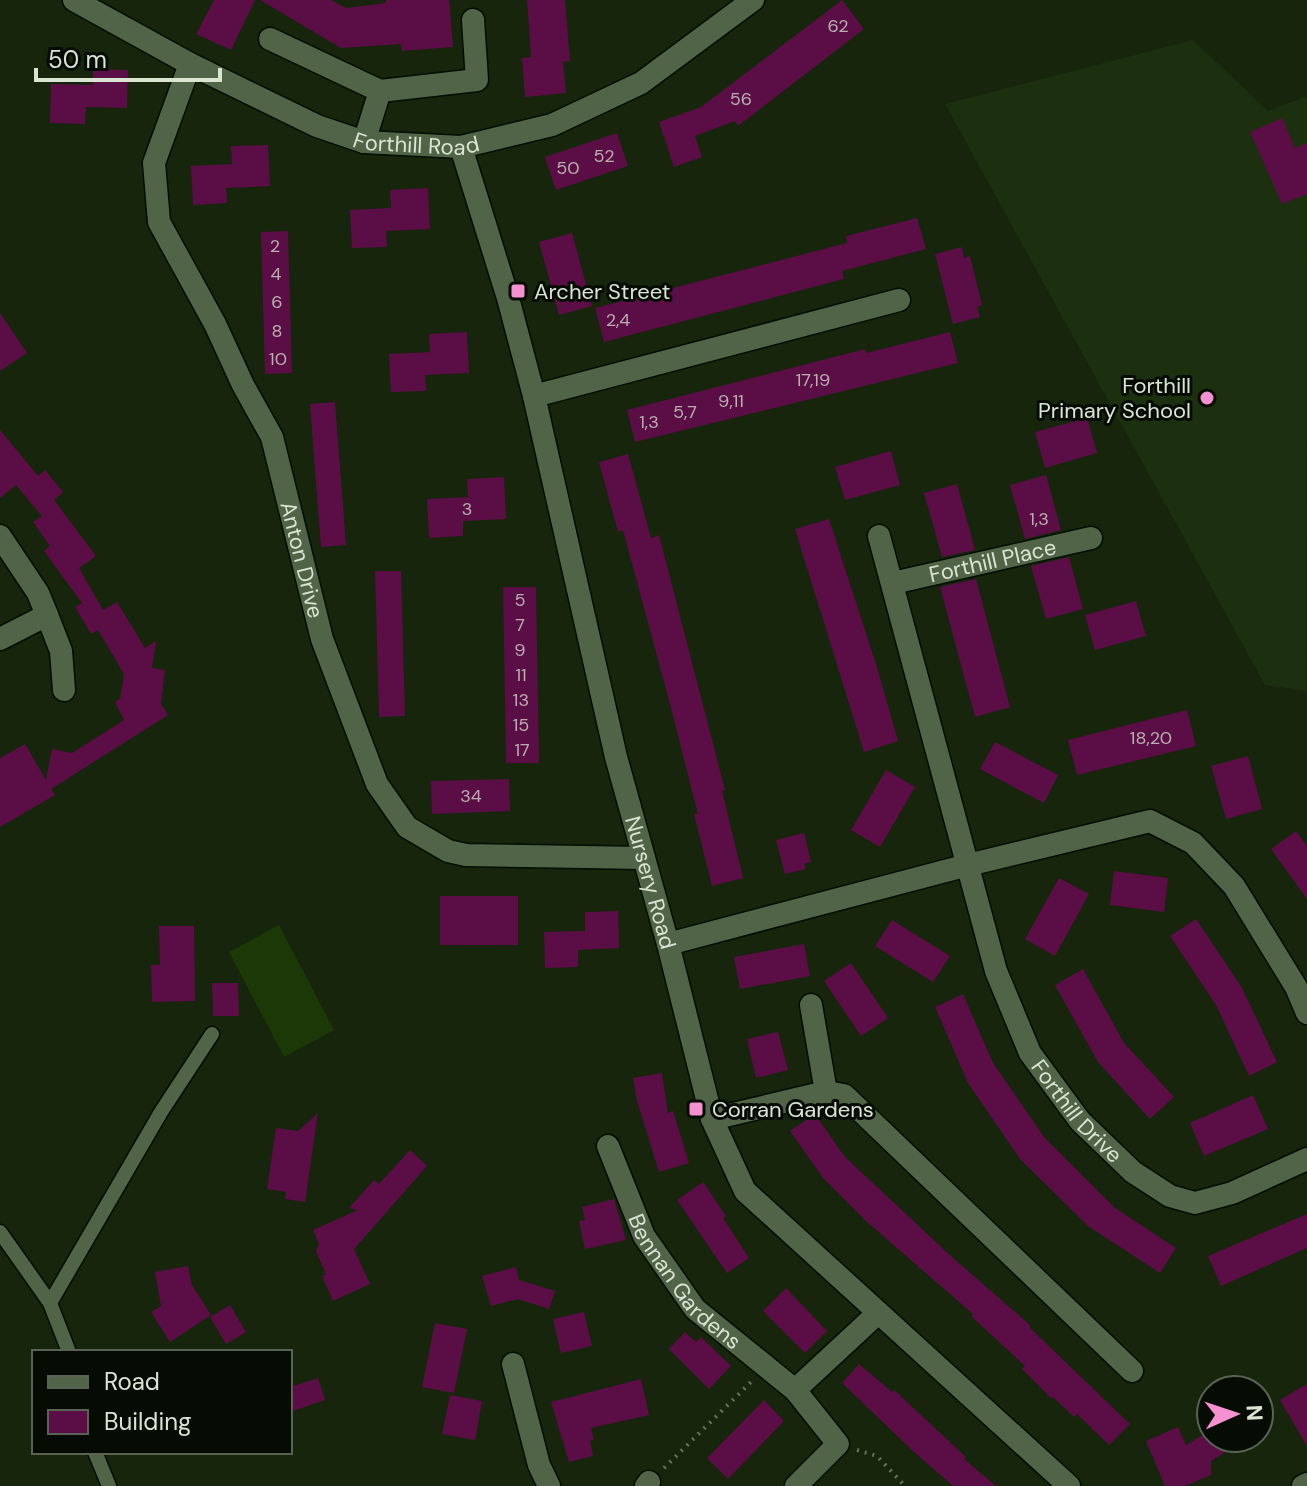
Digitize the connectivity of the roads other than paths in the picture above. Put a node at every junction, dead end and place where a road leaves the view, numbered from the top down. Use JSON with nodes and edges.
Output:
{"nodes":[{"id":1,"x":74,"y":0,"type":"edge"},
{"id":2,"x":753,"y":0,"type":"edge"},
{"id":3,"x":473,"y":20,"type":"dead end"},
{"id":4,"x":270,"y":39,"type":"dead end"},
{"id":5,"x":190,"y":64,"type":"junction"},
{"id":6,"x":380,"y":91,"type":"junction"},
{"id":7,"x":364,"y":142,"type":"junction"},
{"id":8,"x":461,"y":147,"type":"junction"},
{"id":9,"x":899,"y":300,"type":"dead end"},
{"id":10,"x":534,"y":396,"type":"junction"},
{"id":11,"x":0,"y":536,"type":"edge"},
{"id":12,"x":879,"y":536,"type":"dead end"},
{"id":13,"x":1091,"y":538,"type":"dead end"},
{"id":14,"x":893,"y":583,"type":"junction"},
{"id":15,"x":47,"y":615,"type":"junction"},
{"id":16,"x":0,"y":639,"type":"edge"},
{"id":17,"x":64,"y":690,"type":"dead end"},
{"id":18,"x":644,"y":858,"type":"junction"},
{"id":19,"x":968,"y":865,"type":"junction"},
{"id":20,"x":668,"y":944,"type":"junction"},
{"id":21,"x":811,"y":1005,"type":"dead end"},
{"id":22,"x":1307,"y":1013,"type":"edge"},
{"id":23,"x":212,"y":1034,"type":"dead end"},
{"id":24,"x":826,"y":1092,"type":"junction"},
{"id":25,"x":712,"y":1119,"type":"junction"},
{"id":26,"x":608,"y":1146,"type":"dead end"},
{"id":27,"x":1307,"y":1159,"type":"edge"},
{"id":28,"x":0,"y":1232,"type":"edge"},
{"id":29,"x":50,"y":1303,"type":"junction"},
{"id":30,"x":878,"y":1313,"type":"junction"},
{"id":31,"x":68,"y":1350,"type":"edge"},
{"id":32,"x":513,"y":1364,"type":"dead end"},
{"id":33,"x":1132,"y":1371,"type":"dead end"},
{"id":34,"x":795,"y":1390,"type":"junction"},
{"id":35,"x":96,"y":1454,"type":"edge"},
{"id":36,"x":109,"y":1486,"type":"edge"},
{"id":37,"x":549,"y":1486,"type":"edge"},
{"id":38,"x":796,"y":1486,"type":"edge"},
{"id":39,"x":1069,"y":1486,"type":"edge"}],
"edges":[{"from":1,"to":5,"type":"street","name":"Forthill Road"},
{"from":2,"to":8,"type":"street","name":"Forthill Road"},
{"from":3,"to":6,"type":"street"},
{"from":4,"to":6,"type":"street"},
{"from":5,"to":7,"type":"street","name":"Forthill Road"},
{"from":5,"to":18,"type":"street","name":"Anton Drive"},
{"from":6,"to":7,"type":"street"},
{"from":7,"to":8,"type":"street","name":"Forthill Road"},
{"from":8,"to":10,"type":"street","name":"Nursery Road"},
{"from":9,"to":10,"type":"street"},
{"from":10,"to":18,"type":"street","name":"Nursery Road"},
{"from":11,"to":15,"type":"street"},
{"from":12,"to":14,"type":"street","name":"Forthill Drive"},
{"from":13,"to":14,"type":"street","name":"Forthill Place"},
{"from":14,"to":19,"type":"street","name":"Forthill Drive"},
{"from":15,"to":16,"type":"street"},
{"from":15,"to":17,"type":"street"},
{"from":18,"to":20,"type":"street","name":"Nursery Road"},
{"from":19,"to":20,"type":"street"},
{"from":19,"to":22,"type":"street"},
{"from":19,"to":27,"type":"street","name":"Forthill Drive"},
{"from":20,"to":25,"type":"street","name":"Nursery Road"},
{"from":21,"to":24,"type":"street"},
{"from":23,"to":29,"type":"lane"},
{"from":24,"to":25,"type":"street"},
{"from":24,"to":33,"type":"street"},
{"from":25,"to":30,"type":"street","name":"Nursery Road"},
{"from":26,"to":34,"type":"street","name":"Bennan Gardens"},
{"from":28,"to":29,"type":"lane"},
{"from":29,"to":31,"type":"lane"},
{"from":30,"to":34,"type":"street"},
{"from":30,"to":39,"type":"street","name":"Nursery Road"},
{"from":32,"to":37,"type":"street"},
{"from":34,"to":38,"type":"street","name":"Bennan Gardens"},
{"from":35,"to":36,"type":"lane"}]}
